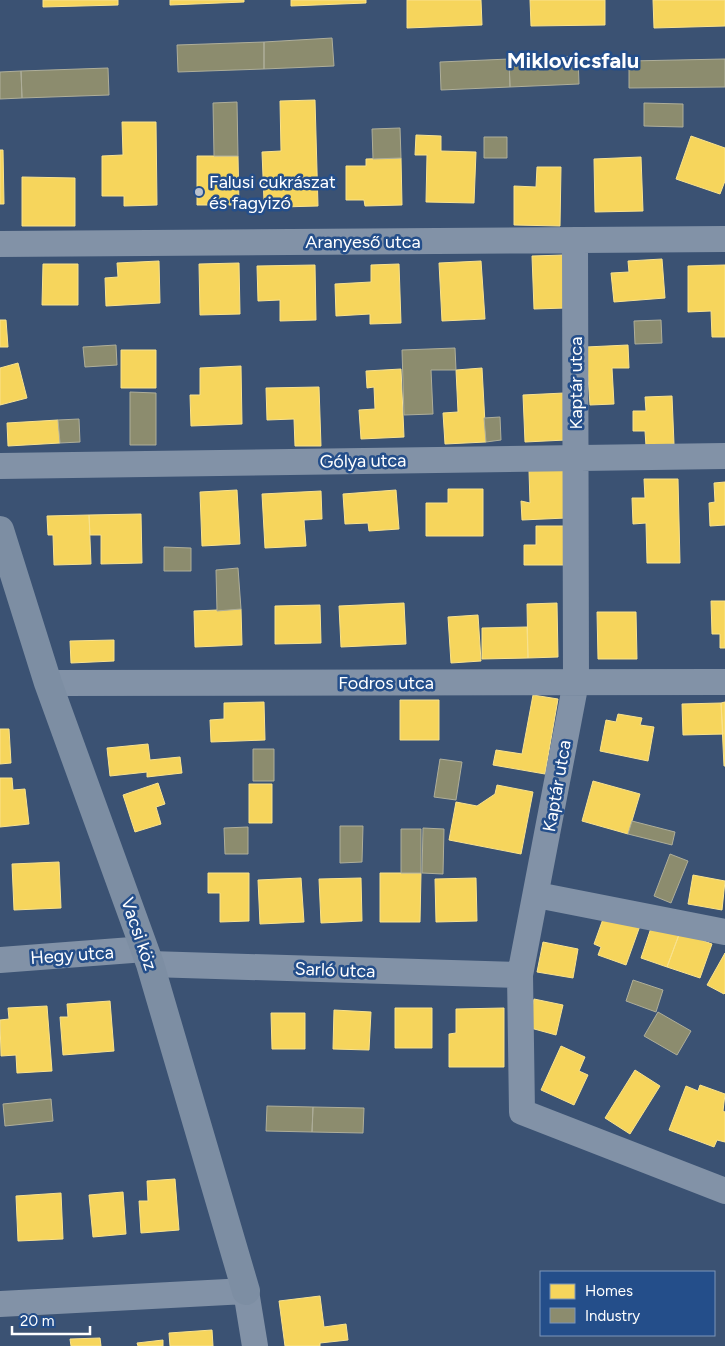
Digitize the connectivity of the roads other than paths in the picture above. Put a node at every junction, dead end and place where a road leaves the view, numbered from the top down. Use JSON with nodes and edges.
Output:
{"nodes":[{"id":1,"x":725,"y":238,"type":"edge"},
{"id":2,"x":575,"y":240,"type":"junction"},
{"id":3,"x":0,"y":244,"type":"edge"},
{"id":4,"x":725,"y":456,"type":"edge"},
{"id":5,"x":576,"y":458,"type":"junction"},
{"id":6,"x":0,"y":466,"type":"edge"},
{"id":7,"x":0,"y":530,"type":"edge"},
{"id":8,"x":576,"y":682,"type":"junction"},
{"id":9,"x":725,"y":682,"type":"edge"},
{"id":10,"x":48,"y":684,"type":"junction"},
{"id":11,"x":537,"y":895,"type":"junction"},
{"id":12,"x":725,"y":932,"type":"edge"},
{"id":13,"x":148,"y":956,"type":"junction"},
{"id":14,"x":0,"y":960,"type":"edge"},
{"id":15,"x":520,"y":975,"type":"junction"},
{"id":16,"x":725,"y":1191,"type":"edge"},
{"id":17,"x":246,"y":1291,"type":"junction"},
{"id":18,"x":0,"y":1304,"type":"edge"},
{"id":19,"x":255,"y":1346,"type":"edge"}],
"edges":[{"from":1,"to":2,"type":"street","name":"Aranyeső utca"},
{"from":2,"to":3,"type":"street","name":"Aranyeső utca"},
{"from":2,"to":5,"type":"street","name":"Kaptár utca"},
{"from":4,"to":5,"type":"street","name":"Gólya utca"},
{"from":5,"to":6,"type":"street","name":"Gólya utca"},
{"from":5,"to":8,"type":"street","name":"Kaptár utca"},
{"from":7,"to":10,"type":"street","name":"Vacsi köz"},
{"from":8,"to":9,"type":"street","name":"Fodros utca"},
{"from":8,"to":10,"type":"street","name":"Fodros utca"},
{"from":8,"to":11,"type":"street","name":"Kaptár utca"},
{"from":10,"to":13,"type":"street","name":"Vacsi köz"},
{"from":11,"to":12,"type":"street"},
{"from":11,"to":15,"type":"street","name":"Kaptár utca"},
{"from":13,"to":14,"type":"street","name":"Hegy utca"},
{"from":13,"to":15,"type":"street","name":"Sarló utca"},
{"from":13,"to":17,"type":"street","name":"Vacsi köz"},
{"from":15,"to":16,"type":"street","name":"Kaptár utca"},
{"from":17,"to":18,"type":"street"},
{"from":17,"to":19,"type":"street","name":"Vacsi köz"}]}
